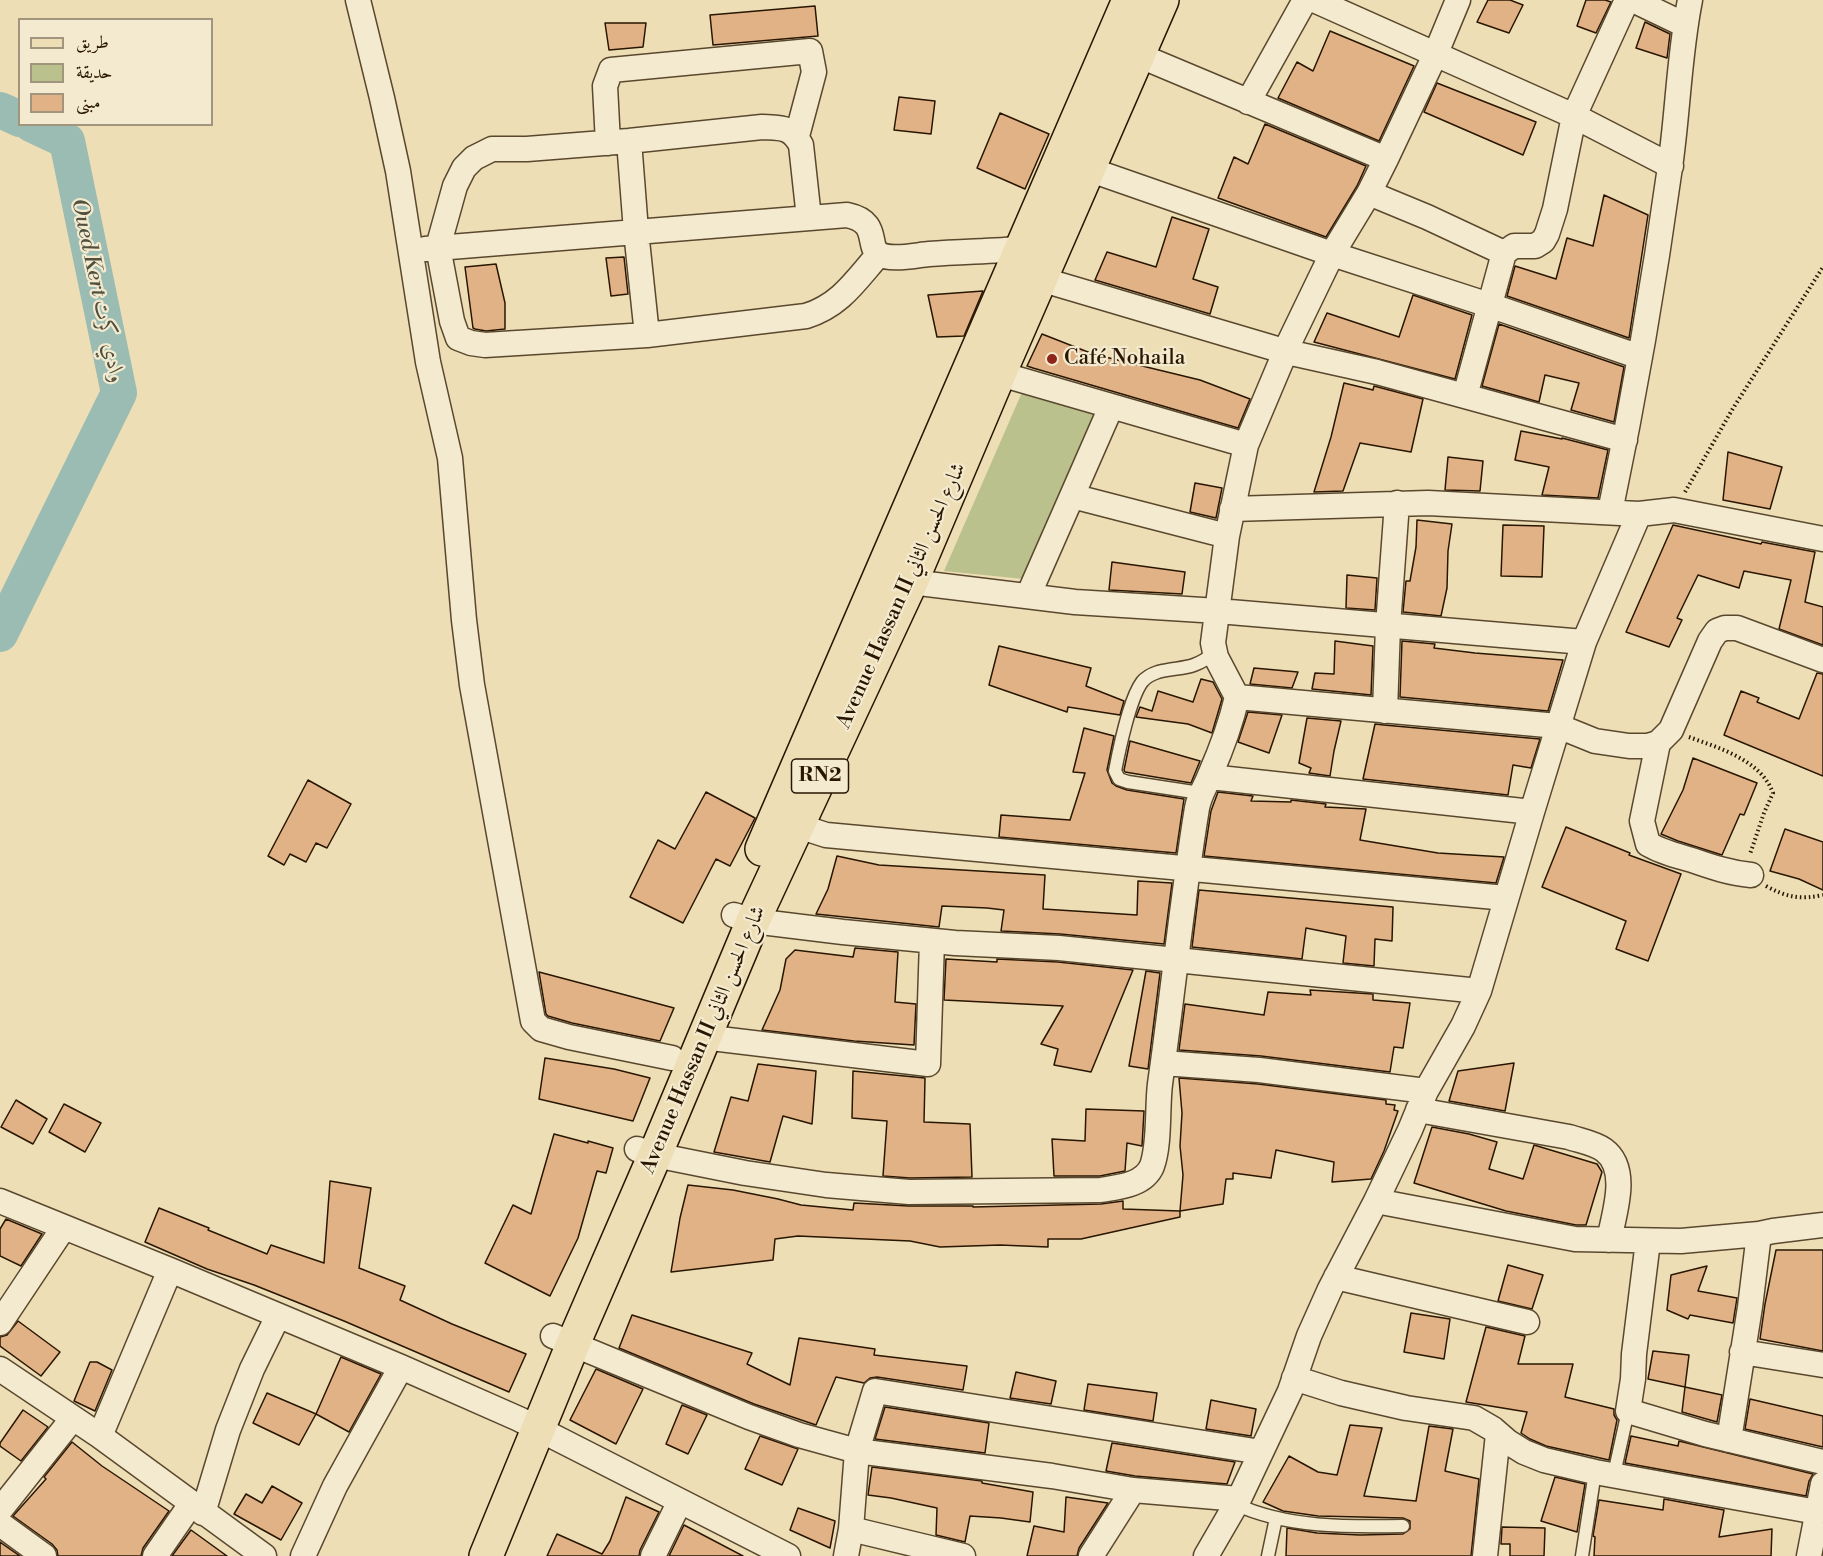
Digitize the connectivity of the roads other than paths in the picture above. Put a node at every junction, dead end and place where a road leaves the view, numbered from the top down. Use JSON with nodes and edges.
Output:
{"nodes":[{"id":1,"x":357,"y":0,"type":"edge"},
{"id":2,"x":1129,"y":0,"type":"edge"},
{"id":3,"x":1162,"y":0,"type":"edge"},
{"id":4,"x":1305,"y":0,"type":"edge"},
{"id":5,"x":1314,"y":0,"type":"edge"},
{"id":6,"x":1458,"y":0,"type":"edge"},
{"id":7,"x":1627,"y":0,"type":"edge"},
{"id":8,"x":1633,"y":0,"type":"edge"},
{"id":9,"x":1690,"y":0,"type":"edge"},
{"id":10,"x":1685,"y":24,"type":"junction"},
{"id":11,"x":1436,"y":53,"type":"junction"},
{"id":12,"x":1138,"y":55,"type":"junction"},
{"id":13,"x":1248,"y":102,"type":"junction"},
{"id":14,"x":1574,"y":116,"type":"junction"},
{"id":15,"x":797,"y":136,"type":"junction"},
{"id":16,"x":619,"y":142,"type":"junction"},
{"id":17,"x":1386,"y":159,"type":"junction"},
{"id":18,"x":1671,"y":166,"type":"junction"},
{"id":19,"x":1088,"y":169,"type":"junction"},
{"id":20,"x":1369,"y":193,"type":"junction"},
{"id":21,"x":809,"y":218,"type":"junction"},
{"id":22,"x":636,"y":231,"type":"junction"},
{"id":23,"x":438,"y":247,"type":"junction"},
{"id":24,"x":1022,"y":249,"type":"junction"},
{"id":25,"x":410,"y":250,"type":"junction"},
{"id":26,"x":1504,"y":253,"type":"junction"},
{"id":27,"x":879,"y":254,"type":"junction"},
{"id":28,"x":1332,"y":255,"type":"junction"},
{"id":29,"x":1040,"y":279,"type":"junction"},
{"id":30,"x":1489,"y":305,"type":"junction"},
{"id":31,"x":647,"y":335,"type":"junction"},
{"id":32,"x":1287,"y":352,"type":"junction"},
{"id":33,"x":1640,"y":357,"type":"junction"},
{"id":34,"x":985,"y":370,"type":"junction"},
{"id":35,"x":1465,"y":396,"type":"junction"},
{"id":36,"x":1111,"y":407,"type":"junction"},
{"id":37,"x":1625,"y":440,"type":"junction"},
{"id":38,"x":1246,"y":445,"type":"junction"},
{"id":39,"x":1072,"y":496,"type":"junction"},
{"id":40,"x":1397,"y":503,"type":"junction"},
{"id":41,"x":1233,"y":509,"type":"junction"},
{"id":42,"x":1610,"y":512,"type":"junction"},
{"id":43,"x":1639,"y":514,"type":"junction"},
{"id":44,"x":1227,"y":536,"type":"junction"},
{"id":45,"x":1823,"y":539,"type":"edge"},
{"id":46,"x":896,"y":578,"type":"junction"},
{"id":47,"x":1028,"y":596,"type":"junction"},
{"id":48,"x":1218,"y":611,"type":"junction"},
{"id":49,"x":1388,"y":626,"type":"junction"},
{"id":50,"x":1584,"y":642,"type":"junction"},
{"id":51,"x":1214,"y":653,"type":"junction"},
{"id":52,"x":1823,"y":660,"type":"edge"},
{"id":53,"x":1237,"y":697,"type":"junction"},
{"id":54,"x":1385,"y":711,"type":"junction"},
{"id":55,"x":1558,"y":726,"type":"junction"},
{"id":56,"x":1664,"y":737,"type":"junction"},
{"id":57,"x":1205,"y":785,"type":"junction"},
{"id":58,"x":1532,"y":812,"type":"junction"},
{"id":59,"x":786,"y":822,"type":"junction"},
{"id":60,"x":1188,"y":868,"type":"junction"},
{"id":61,"x":1751,"y":875,"type":"road end"},
{"id":62,"x":1506,"y":898,"type":"junction"},
{"id":63,"x":743,"y":918,"type":"junction"},
{"id":64,"x":932,"y":941,"type":"junction"},
{"id":65,"x":1177,"y":960,"type":"junction"},
{"id":66,"x":1479,"y":991,"type":"junction"},
{"id":67,"x":703,"y":1037,"type":"junction"},
{"id":68,"x":672,"y":1058,"type":"junction"},
{"id":69,"x":1163,"y":1063,"type":"junction"},
{"id":70,"x":1422,"y":1100,"type":"junction"},
{"id":71,"x":646,"y":1152,"type":"junction"},
{"id":72,"x":0,"y":1201,"type":"edge"},
{"id":73,"x":1376,"y":1201,"type":"junction"},
{"id":74,"x":1823,"y":1225,"type":"edge"},
{"id":75,"x":64,"y":1227,"type":"junction"},
{"id":76,"x":1759,"y":1234,"type":"junction"},
{"id":77,"x":1609,"y":1240,"type":"junction"},
{"id":78,"x":1648,"y":1241,"type":"junction"},
{"id":79,"x":170,"y":1270,"type":"junction"},
{"id":80,"x":1336,"y":1277,"type":"junction"},
{"id":81,"x":278,"y":1316,"type":"junction"},
{"id":82,"x":0,"y":1323,"type":"edge"},
{"id":83,"x":1527,"y":1323,"type":"dead end"},
{"id":84,"x":563,"y":1340,"type":"junction"},
{"id":85,"x":1742,"y":1352,"type":"junction"},
{"id":86,"x":1823,"y":1365,"type":"edge"},
{"id":87,"x":402,"y":1367,"type":"junction"},
{"id":88,"x":0,"y":1369,"type":"edge"},
{"id":89,"x":1294,"y":1378,"type":"junction"},
{"id":90,"x":1628,"y":1411,"type":"junction"},
{"id":91,"x":73,"y":1418,"type":"junction"},
{"id":92,"x":529,"y":1424,"type":"junction"},
{"id":93,"x":1498,"y":1434,"type":"junction"},
{"id":94,"x":100,"y":1436,"type":"junction"},
{"id":95,"x":1729,"y":1440,"type":"junction"},
{"id":96,"x":857,"y":1451,"type":"junction"},
{"id":97,"x":1261,"y":1452,"type":"junction"},
{"id":98,"x":1823,"y":1462,"type":"edge"},
{"id":99,"x":1604,"y":1473,"type":"junction"},
{"id":100,"x":1823,"y":1484,"type":"edge"},
{"id":101,"x":1132,"y":1490,"type":"junction"},
{"id":102,"x":680,"y":1501,"type":"junction"},
{"id":103,"x":1237,"y":1501,"type":"junction"},
{"id":104,"x":197,"y":1508,"type":"junction"},
{"id":105,"x":0,"y":1510,"type":"edge"},
{"id":106,"x":1817,"y":1512,"type":"junction"},
{"id":107,"x":1276,"y":1518,"type":"junction"},
{"id":108,"x":0,"y":1524,"type":"edge"},
{"id":109,"x":1403,"y":1526,"type":"dead end"},
{"id":110,"x":851,"y":1529,"type":"junction"},
{"id":111,"x":775,"y":1553,"type":"edge"},
{"id":112,"x":44,"y":1556,"type":"edge"},
{"id":113,"x":155,"y":1556,"type":"edge"},
{"id":114,"x":264,"y":1556,"type":"edge"},
{"id":115,"x":303,"y":1556,"type":"edge"},
{"id":116,"x":463,"y":1556,"type":"edge"},
{"id":117,"x":486,"y":1556,"type":"edge"},
{"id":118,"x":653,"y":1556,"type":"edge"},
{"id":119,"x":846,"y":1556,"type":"edge"},
{"id":120,"x":963,"y":1556,"type":"edge"},
{"id":121,"x":1091,"y":1556,"type":"edge"},
{"id":122,"x":1206,"y":1556,"type":"edge"},
{"id":123,"x":1268,"y":1556,"type":"edge"},
{"id":124,"x":1485,"y":1556,"type":"edge"},
{"id":125,"x":1582,"y":1556,"type":"edge"},
{"id":126,"x":1809,"y":1556,"type":"edge"}],
"edges":[{"from":1,"to":25,"type":"street"},
{"from":2,"to":24,"type":"main road","name":"Avenue Hassan II شارع الحسن الثاني","number":"RN2"},
{"from":3,"to":12,"type":"main road","name":"Avenue Hassan II شارع الحسن الثاني","number":"RN2"},
{"from":4,"to":13,"type":"street"},
{"from":5,"to":11,"type":"street"},
{"from":6,"to":11,"type":"street"},
{"from":7,"to":14,"type":"street"},
{"from":8,"to":10,"type":"street"},
{"from":9,"to":10,"type":"street"},
{"from":10,"to":18,"type":"street"},
{"from":11,"to":14,"type":"street"},
{"from":11,"to":17,"type":"street"},
{"from":12,"to":13,"type":"street"},
{"from":12,"to":19,"type":"main road","name":"Avenue Hassan II شارع الحسن الثاني","number":"RN2"},
{"from":13,"to":17,"type":"street"},
{"from":14,"to":18,"type":"street"},
{"from":14,"to":26,"type":"street"},
{"from":15,"to":16,"type":"street"},
{"from":15,"to":16,"type":"street"},
{"from":15,"to":21,"type":"street"},
{"from":16,"to":22,"type":"street"},
{"from":16,"to":23,"type":"street"},
{"from":17,"to":20,"type":"street"},
{"from":18,"to":33,"type":"street"},
{"from":19,"to":28,"type":"street"},
{"from":19,"to":29,"type":"main road","name":"Avenue Hassan II شارع الحسن الثاني","number":"RN2"},
{"from":20,"to":26,"type":"street"},
{"from":20,"to":28,"type":"street"},
{"from":21,"to":22,"type":"street"},
{"from":21,"to":27,"type":"street"},
{"from":22,"to":23,"type":"street"},
{"from":22,"to":31,"type":"street"},
{"from":23,"to":25,"type":"street"},
{"from":23,"to":31,"type":"street"},
{"from":24,"to":27,"type":"street"},
{"from":24,"to":34,"type":"main road","name":"Avenue Hassan II شارع الحسن الثاني","number":"RN2"},
{"from":25,"to":68,"type":"street"},
{"from":26,"to":30,"type":"street"},
{"from":27,"to":31,"type":"street"},
{"from":28,"to":30,"type":"street"},
{"from":28,"to":32,"type":"street"},
{"from":29,"to":32,"type":"street"},
{"from":29,"to":34,"type":"main road","name":"Avenue Hassan II شارع الحسن الثاني","number":"RN2"},
{"from":30,"to":33,"type":"street"},
{"from":30,"to":35,"type":"street"},
{"from":32,"to":35,"type":"street"},
{"from":32,"to":38,"type":"street"},
{"from":33,"to":37,"type":"street"},
{"from":34,"to":36,"type":"street"},
{"from":34,"to":46,"type":"main road","name":"Avenue Hassan II شارع الحسن الثاني","number":"RN2"},
{"from":35,"to":37,"type":"street"},
{"from":36,"to":38,"type":"street"},
{"from":36,"to":39,"type":"street"},
{"from":37,"to":42,"type":"street"},
{"from":38,"to":41,"type":"street"},
{"from":39,"to":44,"type":"street"},
{"from":39,"to":47,"type":"street"},
{"from":40,"to":41,"type":"street"},
{"from":40,"to":42,"type":"street"},
{"from":40,"to":49,"type":"street"},
{"from":41,"to":44,"type":"street"},
{"from":42,"to":43,"type":"street"},
{"from":43,"to":45,"type":"street"},
{"from":43,"to":50,"type":"street"},
{"from":44,"to":48,"type":"street"},
{"from":46,"to":47,"type":"street"},
{"from":46,"to":59,"type":"main road","name":"Avenue Hassan II شارع الحسن الثاني","number":"RN2"},
{"from":47,"to":48,"type":"street"},
{"from":48,"to":49,"type":"street"},
{"from":48,"to":51,"type":"street"},
{"from":49,"to":50,"type":"street"},
{"from":49,"to":54,"type":"street"},
{"from":50,"to":55,"type":"street"},
{"from":51,"to":53,"type":"street"},
{"from":51,"to":57,"type":"lane"},
{"from":52,"to":56,"type":"street"},
{"from":53,"to":54,"type":"street"},
{"from":53,"to":57,"type":"street"},
{"from":54,"to":55,"type":"street"},
{"from":55,"to":56,"type":"street"},
{"from":55,"to":58,"type":"street"},
{"from":56,"to":61,"type":"street"},
{"from":57,"to":58,"type":"street"},
{"from":57,"to":60,"type":"street"},
{"from":58,"to":62,"type":"street"},
{"from":59,"to":60,"type":"street"},
{"from":59,"to":63,"type":"main road","name":"Avenue Hassan II شارع الحسن الثاني","number":"RN2"},
{"from":60,"to":62,"type":"street"},
{"from":60,"to":65,"type":"street"},
{"from":62,"to":66,"type":"street"},
{"from":63,"to":64,"type":"street"},
{"from":63,"to":67,"type":"main road","name":"Avenue Hassan II شارع الحسن الثاني","number":"RN2"},
{"from":63,"to":68,"type":"main road","name":"Avenue Hassan II شارع الحسن الثاني","number":"RN2"},
{"from":64,"to":65,"type":"street"},
{"from":64,"to":67,"type":"street"},
{"from":65,"to":66,"type":"street"},
{"from":65,"to":69,"type":"street"},
{"from":66,"to":70,"type":"street"},
{"from":67,"to":71,"type":"main road","name":"Avenue Hassan II شارع الحسن الثاني","number":"RN2"},
{"from":68,"to":71,"type":"main road","name":"Avenue Hassan II شارع الحسن الثاني","number":"RN2"},
{"from":69,"to":70,"type":"street"},
{"from":69,"to":71,"type":"street"},
{"from":70,"to":73,"type":"street"},
{"from":70,"to":77,"type":"street"},
{"from":71,"to":84,"type":"main road","name":"Avenue Hassan II شارع الحسن الثاني","number":"RN2"},
{"from":72,"to":75,"type":"street"},
{"from":73,"to":77,"type":"street"},
{"from":73,"to":80,"type":"street"},
{"from":74,"to":76,"type":"street"},
{"from":75,"to":79,"type":"street"},
{"from":75,"to":82,"type":"street"},
{"from":76,"to":78,"type":"street"},
{"from":76,"to":85,"type":"street"},
{"from":77,"to":78,"type":"street"},
{"from":78,"to":90,"type":"street"},
{"from":79,"to":81,"type":"street"},
{"from":79,"to":94,"type":"street"},
{"from":80,"to":83,"type":"street"},
{"from":80,"to":89,"type":"street"},
{"from":81,"to":87,"type":"street"},
{"from":81,"to":104,"type":"street"},
{"from":84,"to":92,"type":"main road","name":"Avenue Hassan II شارع الحسن الثاني","number":"RN2"},
{"from":84,"to":96,"type":"street"},
{"from":85,"to":86,"type":"street"},
{"from":85,"to":95,"type":"street"},
{"from":87,"to":92,"type":"street"},
{"from":87,"to":115,"type":"street"},
{"from":88,"to":91,"type":"street"},
{"from":89,"to":93,"type":"street"},
{"from":89,"to":97,"type":"street"},
{"from":90,"to":95,"type":"street"},
{"from":90,"to":99,"type":"lane"},
{"from":91,"to":94,"type":"street"},
{"from":91,"to":105,"type":"street"},
{"from":92,"to":102,"type":"street"},
{"from":92,"to":116,"type":"main road","name":"Avenue Hassan II شارع الحسن الثاني","number":"RN2"},
{"from":92,"to":117,"type":"main road","name":"Avenue Hassan II شارع الحسن الثاني","number":"RN2"},
{"from":93,"to":99,"type":"street"},
{"from":93,"to":124,"type":"street"},
{"from":94,"to":104,"type":"street"},
{"from":95,"to":98,"type":"street"},
{"from":96,"to":97,"type":"street"},
{"from":96,"to":101,"type":"street"},
{"from":96,"to":110,"type":"street"},
{"from":97,"to":103,"type":"street"},
{"from":99,"to":106,"type":"street"},
{"from":99,"to":125,"type":"lane"},
{"from":100,"to":106,"type":"street"},
{"from":101,"to":103,"type":"street"},
{"from":101,"to":121,"type":"street"},
{"from":102,"to":111,"type":"street"},
{"from":102,"to":118,"type":"street"},
{"from":103,"to":107,"type":"lane"},
{"from":103,"to":122,"type":"street"},
{"from":104,"to":113,"type":"street"},
{"from":104,"to":114,"type":"street"},
{"from":106,"to":126,"type":"street"},
{"from":107,"to":109,"type":"lane"},
{"from":107,"to":123,"type":"lane"},
{"from":108,"to":112,"type":"street"},
{"from":110,"to":119,"type":"street"},
{"from":110,"to":120,"type":"street"}]}
